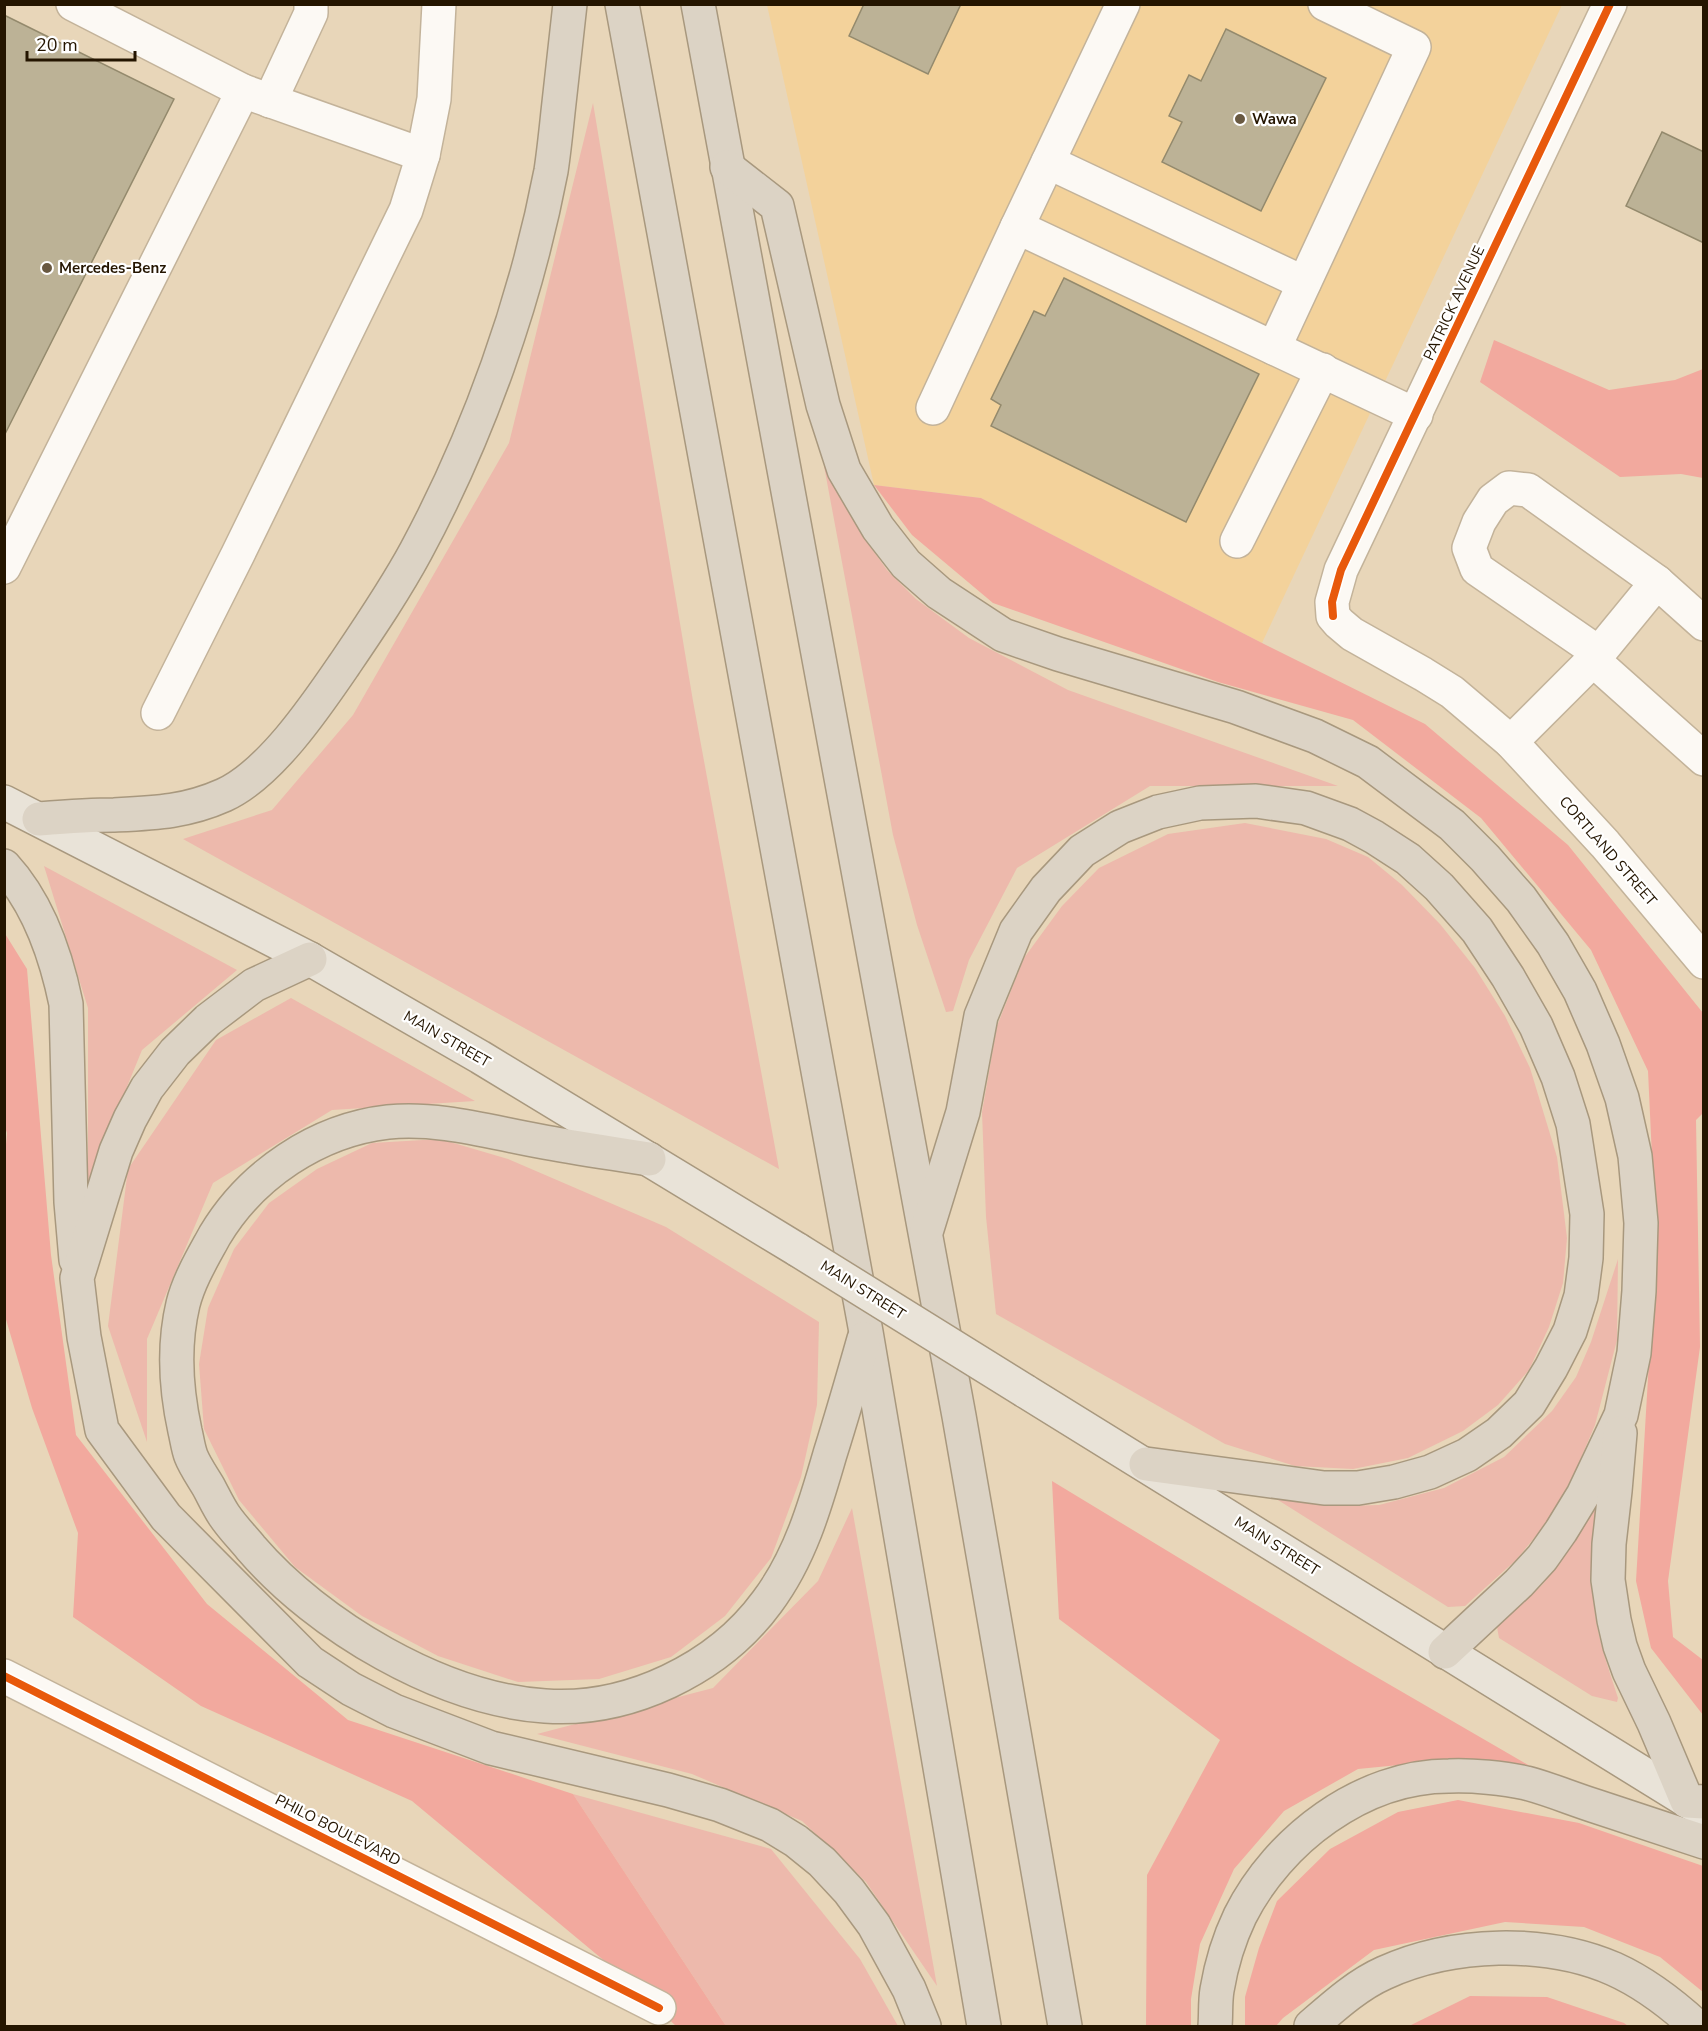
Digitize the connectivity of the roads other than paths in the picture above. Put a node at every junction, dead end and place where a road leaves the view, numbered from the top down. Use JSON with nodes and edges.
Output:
{"nodes":[{"id":1,"x":73,"y":4,"type":"edge"},
{"id":2,"x":311,"y":4,"type":"edge"},
{"id":3,"x":439,"y":4,"type":"edge"},
{"id":4,"x":570,"y":4,"type":"edge"},
{"id":5,"x":622,"y":4,"type":"edge"},
{"id":6,"x":698,"y":4,"type":"edge"},
{"id":7,"x":1123,"y":4,"type":"edge"},
{"id":8,"x":1325,"y":4,"type":"edge"},
{"id":9,"x":1610,"y":4,"type":"edge"},
{"id":10,"x":256,"y":96,"type":"junction"},
{"id":11,"x":423,"y":155,"type":"junction"},
{"id":12,"x":1048,"y":162,"type":"junction"},
{"id":13,"x":727,"y":167,"type":"junction"},
{"id":14,"x":1017,"y":227,"type":"junction"},
{"id":15,"x":1304,"y":283,"type":"junction"},
{"id":16,"x":1274,"y":348,"type":"junction"},
{"id":17,"x":1323,"y":370,"type":"junction"},
{"id":18,"x":933,"y":408,"type":"dead end"},
{"id":19,"x":1416,"y":415,"type":"junction"},
{"id":20,"x":1237,"y":541,"type":"dead end"},
{"id":21,"x":8,"y":553,"type":"edge"},
{"id":22,"x":1657,"y":582,"type":"junction"},
{"id":23,"x":1333,"y":616,"type":"joint"},
{"id":24,"x":1704,"y":624,"type":"edge"},
{"id":25,"x":1596,"y":656,"type":"junction"},
{"id":26,"x":158,"y":713,"type":"dead end"},
{"id":27,"x":1510,"y":742,"type":"junction"},
{"id":28,"x":1704,"y":759,"type":"edge"},
{"id":29,"x":4,"y":802,"type":"edge"},
{"id":30,"x":39,"y":819,"type":"junction"},
{"id":31,"x":4,"y":866,"type":"edge"},
{"id":32,"x":310,"y":959,"type":"junction"},
{"id":33,"x":1704,"y":962,"type":"edge"},
{"id":34,"x":648,"y":1159,"type":"junction"},
{"id":35,"x":925,"y":1234,"type":"junction"},
{"id":36,"x":77,"y":1278,"type":"junction"},
{"id":37,"x":866,"y":1332,"type":"junction"},
{"id":38,"x":1621,"y":1414,"type":"junction"},
{"id":39,"x":1146,"y":1464,"type":"junction"},
{"id":40,"x":1445,"y":1652,"type":"junction"},
{"id":41,"x":4,"y":1676,"type":"edge"},
{"id":42,"x":1698,"y":1804,"type":"edge"},
{"id":43,"x":1704,"y":1842,"type":"edge"},
{"id":44,"x":659,"y":2008,"type":"dead end"},
{"id":45,"x":924,"y":2026,"type":"edge"},
{"id":46,"x":984,"y":2026,"type":"edge"},
{"id":47,"x":1065,"y":2026,"type":"edge"},
{"id":48,"x":1215,"y":2026,"type":"edge"},
{"id":49,"x":1311,"y":2026,"type":"edge"},
{"id":50,"x":1696,"y":2026,"type":"edge"}],
"edges":[{"from":1,"to":10,"type":"street"},
{"from":2,"to":10,"type":"street"},
{"from":3,"to":11,"type":"street"},
{"from":4,"to":30,"type":"highway"},
{"from":5,"to":37,"type":"highway"},
{"from":6,"to":13,"type":"highway"},
{"from":7,"to":12,"type":"street"},
{"from":8,"to":15,"type":"street"},
{"from":9,"to":19,"type":"street","name":"PATRICK AVENUE"},
{"from":10,"to":11,"type":"street"},
{"from":10,"to":21,"type":"street"},
{"from":11,"to":26,"type":"street"},
{"from":12,"to":14,"type":"street"},
{"from":12,"to":15,"type":"street"},
{"from":13,"to":35,"type":"highway"},
{"from":13,"to":38,"type":"highway"},
{"from":14,"to":16,"type":"street"},
{"from":14,"to":18,"type":"street"},
{"from":15,"to":16,"type":"street"},
{"from":16,"to":17,"type":"street"},
{"from":17,"to":19,"type":"street"},
{"from":17,"to":20,"type":"street"},
{"from":19,"to":23,"type":"street","name":"PATRICK AVENUE"},
{"from":22,"to":24,"type":"street"},
{"from":22,"to":25,"type":"street"},
{"from":22,"to":25,"type":"street"},
{"from":23,"to":27,"type":"street","name":"CORTLAND STREET"},
{"from":25,"to":27,"type":"street"},
{"from":25,"to":28,"type":"street"},
{"from":27,"to":33,"type":"street","name":"CORTLAND STREET"},
{"from":29,"to":30,"type":"main road","name":"MAIN STREET"},
{"from":30,"to":32,"type":"main road","name":"MAIN STREET"},
{"from":31,"to":36,"type":"highway"},
{"from":32,"to":34,"type":"main road","name":"MAIN STREET"},
{"from":32,"to":36,"type":"highway"},
{"from":34,"to":37,"type":"highway"},
{"from":34,"to":39,"type":"main road","name":"MAIN STREET","bridge":true},
{"from":35,"to":39,"type":"highway"},
{"from":35,"to":47,"type":"highway"},
{"from":36,"to":45,"type":"highway"},
{"from":37,"to":46,"type":"highway"},
{"from":38,"to":40,"type":"highway"},
{"from":38,"to":42,"type":"highway"},
{"from":39,"to":40,"type":"main road","name":"MAIN STREET"},
{"from":40,"to":42,"type":"main road","name":"MAIN STREET"},
{"from":41,"to":44,"type":"street","name":"PHILO BOULEVARD"},
{"from":43,"to":48,"type":"highway"},
{"from":49,"to":50,"type":"highway"}]}
